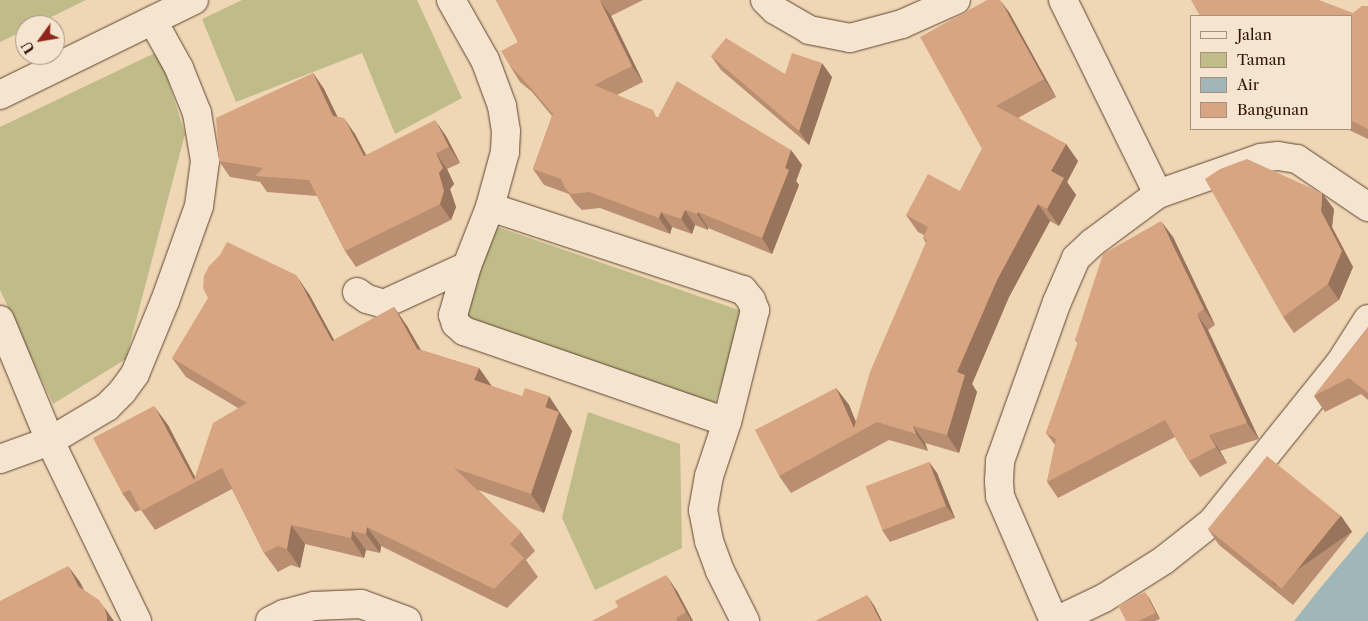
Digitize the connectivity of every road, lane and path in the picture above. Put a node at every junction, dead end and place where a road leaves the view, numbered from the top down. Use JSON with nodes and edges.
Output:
{"nodes":[{"id":1,"x":194,"y":0,"type":"edge"},
{"id":2,"x":451,"y":0,"type":"edge"},
{"id":3,"x":765,"y":0,"type":"edge"},
{"id":4,"x":956,"y":0,"type":"edge"},
{"id":5,"x":1063,"y":0,"type":"edge"},
{"id":6,"x":153,"y":20,"type":"junction"},
{"id":7,"x":0,"y":94,"type":"edge"},
{"id":8,"x":1158,"y":194,"type":"junction"},
{"id":9,"x":490,"y":207,"type":"junction"},
{"id":10,"x":1368,"y":207,"type":"edge"},
{"id":11,"x":467,"y":266,"type":"junction"},
{"id":12,"x":357,"y":292,"type":"dead end"},
{"id":13,"x":1368,"y":319,"type":"edge"},
{"id":14,"x":0,"y":320,"type":"edge"},
{"id":15,"x":726,"y":422,"type":"junction"},
{"id":16,"x":50,"y":441,"type":"junction"},
{"id":17,"x":0,"y":459,"type":"edge"},
{"id":18,"x":137,"y":621,"type":"edge"},
{"id":19,"x":270,"y":621,"type":"edge"},
{"id":20,"x":408,"y":621,"type":"edge"},
{"id":21,"x":745,"y":621,"type":"edge"},
{"id":22,"x":1055,"y":621,"type":"edge"}],
"edges":[{"from":1,"to":6,"type":"street"},
{"from":2,"to":9,"type":"street"},
{"from":3,"to":4,"type":"street"},
{"from":5,"to":8,"type":"street"},
{"from":6,"to":7,"type":"street"},
{"from":6,"to":16,"type":"street"},
{"from":8,"to":10,"type":"street"},
{"from":8,"to":22,"type":"street"},
{"from":9,"to":11,"type":"street"},
{"from":9,"to":15,"type":"street"},
{"from":11,"to":12,"type":"street"},
{"from":11,"to":15,"type":"street"},
{"from":13,"to":22,"type":"street"},
{"from":14,"to":16,"type":"street"},
{"from":15,"to":21,"type":"street"},
{"from":16,"to":17,"type":"street"},
{"from":16,"to":18,"type":"street"},
{"from":19,"to":20,"type":"street"}]}
